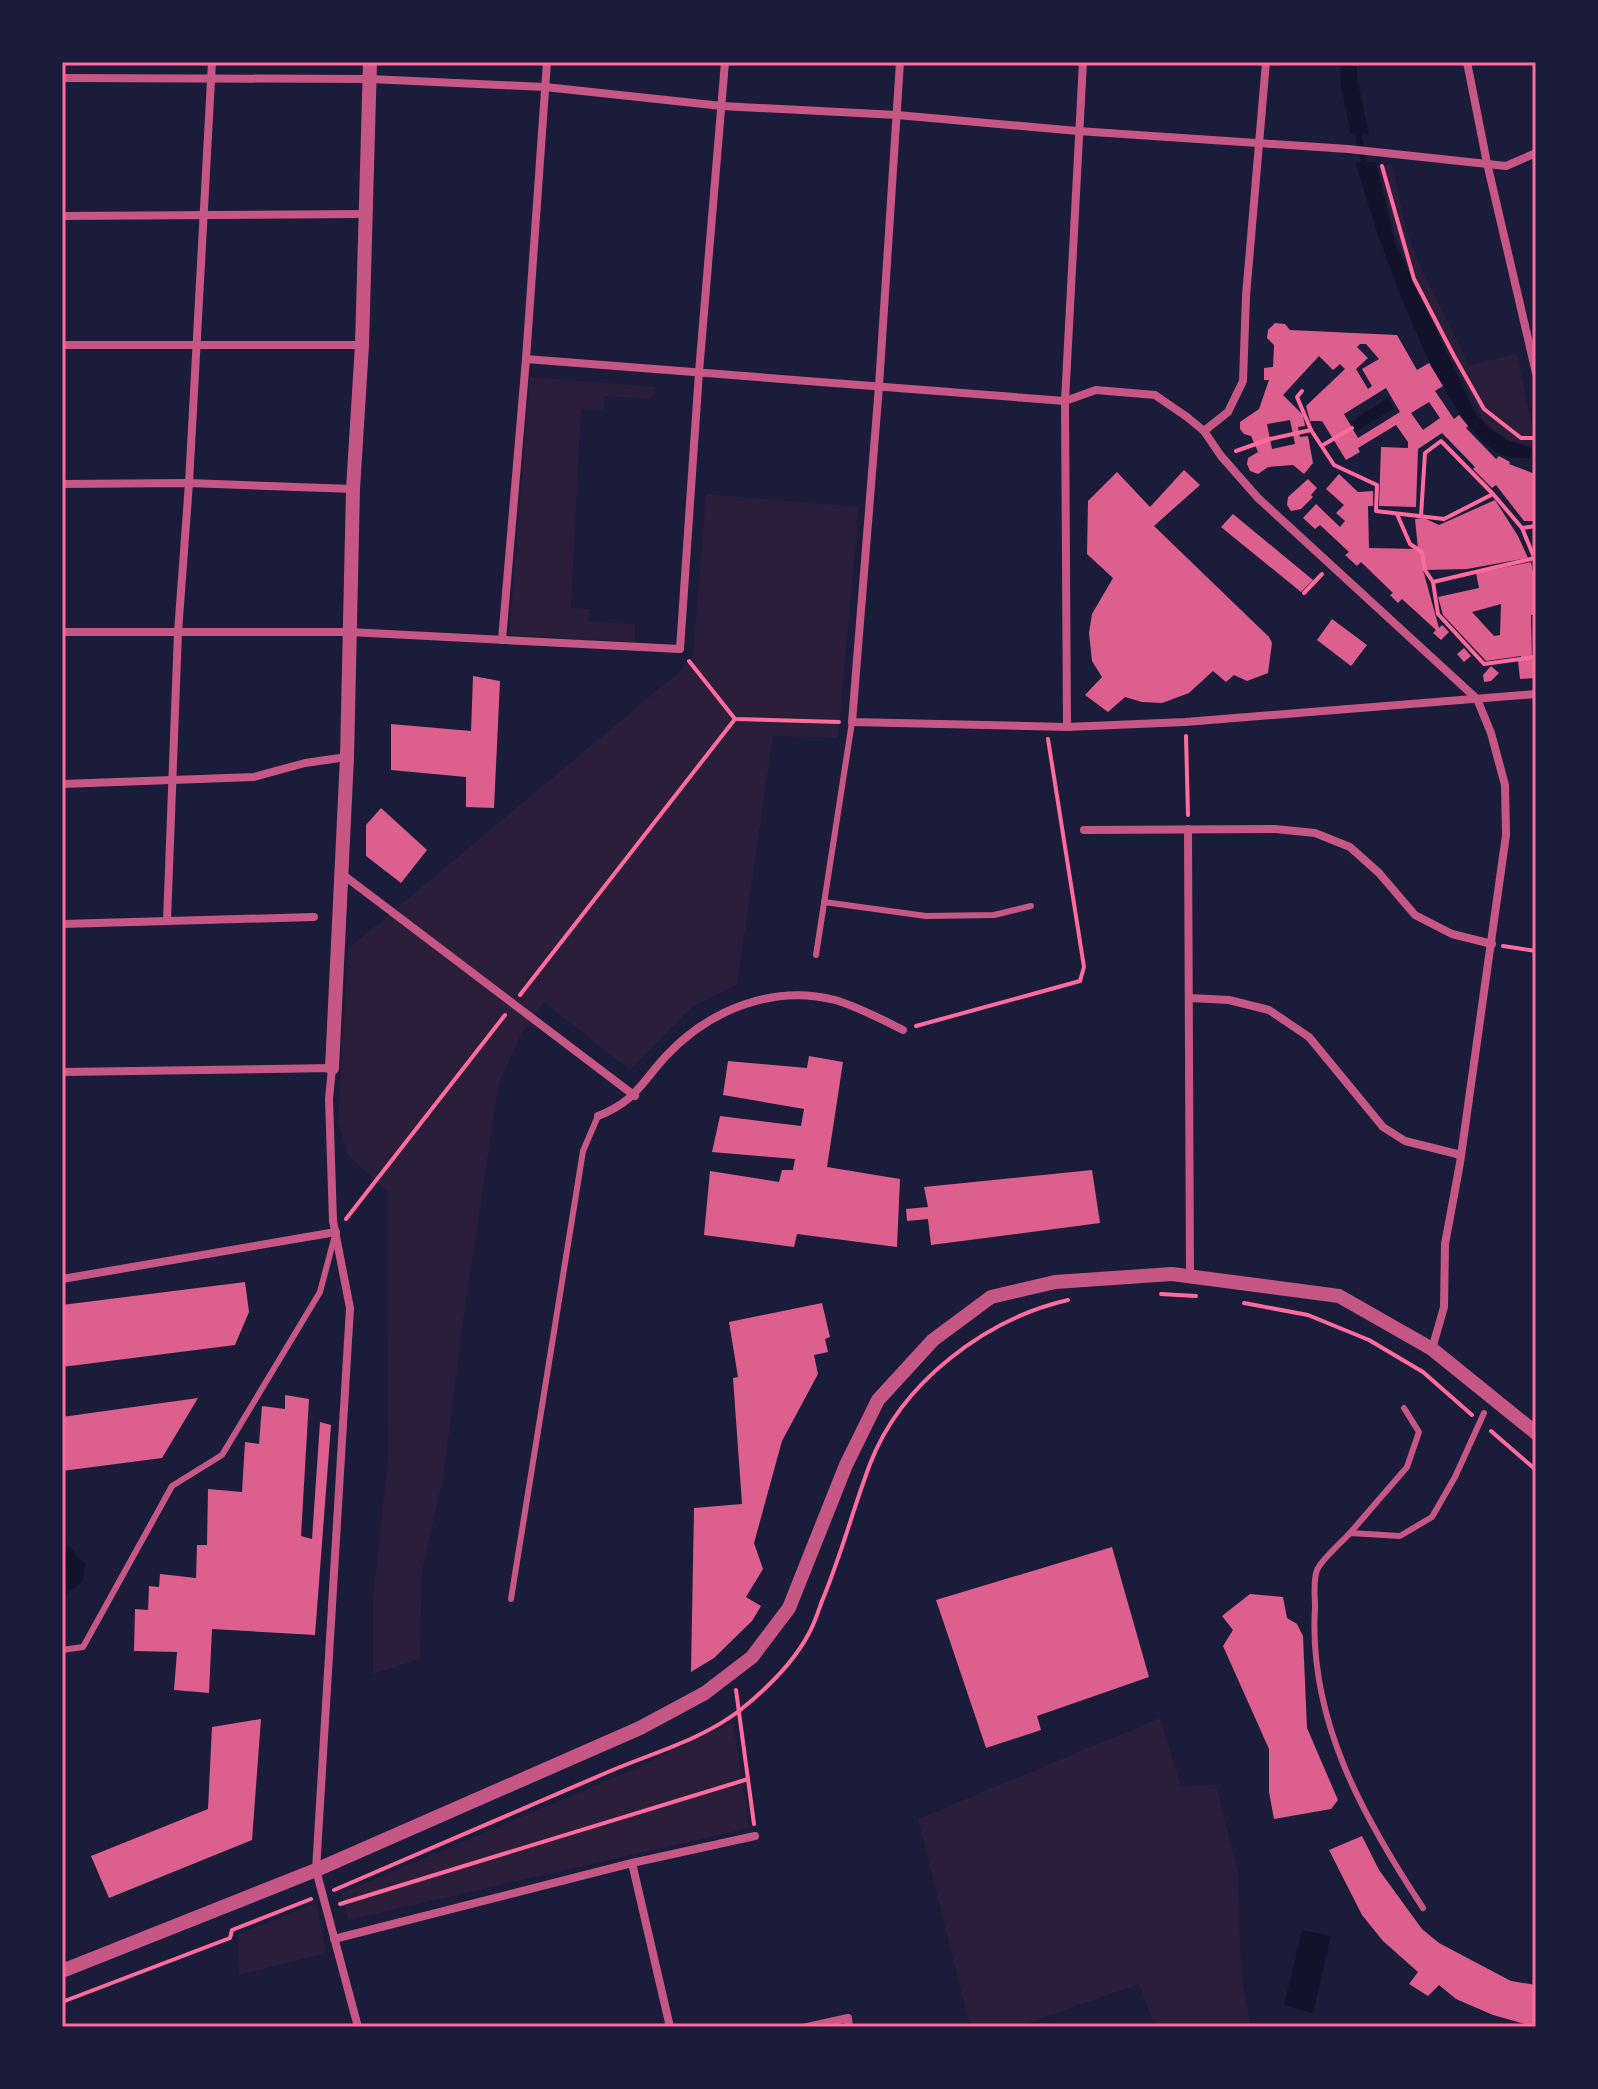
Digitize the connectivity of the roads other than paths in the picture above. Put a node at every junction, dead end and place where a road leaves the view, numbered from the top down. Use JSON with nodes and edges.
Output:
{"nodes":[{"id":1,"x":212,"y":62,"type":"edge"},
{"id":2,"x":370,"y":62,"type":"edge"},
{"id":3,"x":547,"y":62,"type":"edge"},
{"id":4,"x":725,"y":62,"type":"edge"},
{"id":5,"x":900,"y":62,"type":"edge"},
{"id":6,"x":1083,"y":62,"type":"edge"},
{"id":7,"x":1266,"y":62,"type":"edge"},
{"id":8,"x":1467,"y":62,"type":"edge"},
{"id":9,"x":62,"y":78,"type":"edge"},
{"id":10,"x":211,"y":78,"type":"junction"},
{"id":11,"x":370,"y":79,"type":"junction"},
{"id":12,"x":545,"y":87,"type":"junction"},
{"id":13,"x":722,"y":106,"type":"junction"},
{"id":14,"x":897,"y":115,"type":"junction"},
{"id":15,"x":1078,"y":131,"type":"junction"},
{"id":16,"x":1259,"y":142,"type":"junction"},
{"id":17,"x":1536,"y":153,"type":"edge"},
{"id":18,"x":1487,"y":163,"type":"junction"},
{"id":19,"x":364,"y":214,"type":"junction"},
{"id":20,"x":62,"y":216,"type":"edge"},
{"id":21,"x":203,"y":216,"type":"junction"},
{"id":22,"x":196,"y":344,"type":"junction"},
{"id":23,"x":62,"y":345,"type":"edge"},
{"id":24,"x":362,"y":345,"type":"junction"},
{"id":25,"x":526,"y":359,"type":"junction"},
{"id":26,"x":699,"y":372,"type":"junction"},
{"id":27,"x":1536,"y":373,"type":"edge"},
{"id":28,"x":879,"y":386,"type":"junction"},
{"id":29,"x":1065,"y":401,"type":"junction"},
{"id":30,"x":1204,"y":431,"type":"junction"},
{"id":31,"x":189,"y":483,"type":"junction"},
{"id":32,"x":62,"y":484,"type":"edge"},
{"id":33,"x":353,"y":489,"type":"junction"},
{"id":34,"x":62,"y":632,"type":"edge"},
{"id":35,"x":178,"y":632,"type":"junction"},
{"id":36,"x":350,"y":632,"type":"junction"},
{"id":37,"x":502,"y":640,"type":"junction"},
{"id":38,"x":1536,"y":694,"type":"edge"},
{"id":39,"x":1477,"y":699,"type":"junction"},
{"id":40,"x":852,"y":722,"type":"junction"},
{"id":41,"x":1067,"y":727,"type":"junction"},
{"id":42,"x":347,"y":757,"type":"junction"},
{"id":43,"x":173,"y":781,"type":"junction"},
{"id":44,"x":62,"y":784,"type":"edge"},
{"id":45,"x":1188,"y":829,"type":"junction"},
{"id":46,"x":1084,"y":830,"type":"dead end"},
{"id":47,"x":342,"y":874,"type":"junction"},
{"id":48,"x":824,"y":902,"type":"junction"},
{"id":49,"x":1031,"y":906,"type":"dead end"},
{"id":50,"x":314,"y":917,"type":"dead end"},
{"id":51,"x":167,"y":921,"type":"junction"},
{"id":52,"x":62,"y":924,"type":"edge"},
{"id":53,"x":1492,"y":944,"type":"junction"},
{"id":54,"x":816,"y":955,"type":"dead end"},
{"id":55,"x":1189,"y":998,"type":"junction"},
{"id":56,"x":903,"y":1030,"type":"road end"},
{"id":57,"x":332,"y":1068,"type":"junction"},
{"id":58,"x":62,"y":1072,"type":"edge"},
{"id":59,"x":635,"y":1096,"type":"junction"},
{"id":60,"x":598,"y":1116,"type":"joint"},
{"id":61,"x":1461,"y":1155,"type":"junction"},
{"id":62,"x":336,"y":1232,"type":"junction"},
{"id":63,"x":1190,"y":1277,"type":"junction"},
{"id":64,"x":62,"y":1279,"type":"edge"},
{"id":65,"x":1432,"y":1349,"type":"junction"},
{"id":66,"x":1404,"y":1408,"type":"dead end"},
{"id":67,"x":1484,"y":1413,"type":"dead end"},
{"id":68,"x":1536,"y":1433,"type":"edge"},
{"id":69,"x":1350,"y":1533,"type":"junction"},
{"id":70,"x":511,"y":1599,"type":"dead end"},
{"id":71,"x":62,"y":1650,"type":"edge"},
{"id":72,"x":755,"y":1836,"type":"road end"},
{"id":73,"x":632,"y":1863,"type":"junction"},
{"id":74,"x":316,"y":1870,"type":"junction"},
{"id":75,"x":1423,"y":1908,"type":"dead end"},
{"id":76,"x":334,"y":1939,"type":"junction"},
{"id":77,"x":62,"y":1971,"type":"edge"},
{"id":78,"x":848,"y":2023,"type":"edge"},
{"id":79,"x":358,"y":2027,"type":"edge"},
{"id":80,"x":670,"y":2027,"type":"edge"},
{"id":81,"x":807,"y":2027,"type":"edge"}],
"edges":[{"from":1,"to":10,"type":"street"},
{"from":2,"to":11,"type":"street"},
{"from":3,"to":12,"type":"street"},
{"from":4,"to":13,"type":"street"},
{"from":5,"to":14,"type":"street"},
{"from":6,"to":15,"type":"street"},
{"from":7,"to":16,"type":"street"},
{"from":8,"to":18,"type":"street"},
{"from":9,"to":10,"type":"street"},
{"from":10,"to":11,"type":"street"},
{"from":10,"to":21,"type":"street"},
{"from":11,"to":12,"type":"street"},
{"from":11,"to":19,"type":"street"},
{"from":12,"to":13,"type":"street"},
{"from":12,"to":25,"type":"street"},
{"from":13,"to":14,"type":"street"},
{"from":13,"to":26,"type":"street"},
{"from":14,"to":15,"type":"street"},
{"from":14,"to":28,"type":"street"},
{"from":15,"to":16,"type":"street"},
{"from":15,"to":29,"type":"street"},
{"from":16,"to":18,"type":"street"},
{"from":16,"to":30,"type":"street"},
{"from":17,"to":18,"type":"street"},
{"from":18,"to":27,"type":"street"},
{"from":19,"to":21,"type":"street"},
{"from":19,"to":24,"type":"street"},
{"from":20,"to":21,"type":"street"},
{"from":21,"to":22,"type":"street"},
{"from":22,"to":23,"type":"street"},
{"from":22,"to":24,"type":"street"},
{"from":22,"to":31,"type":"street"},
{"from":24,"to":33,"type":"street"},
{"from":25,"to":26,"type":"street"},
{"from":25,"to":37,"type":"street"},
{"from":26,"to":28,"type":"street"},
{"from":26,"to":37,"type":"street"},
{"from":28,"to":29,"type":"street"},
{"from":28,"to":40,"type":"street"},
{"from":29,"to":30,"type":"street"},
{"from":29,"to":41,"type":"street"},
{"from":30,"to":39,"type":"street"},
{"from":31,"to":32,"type":"street"},
{"from":31,"to":33,"type":"street"},
{"from":31,"to":35,"type":"street"},
{"from":33,"to":36,"type":"street"},
{"from":34,"to":35,"type":"street"},
{"from":35,"to":36,"type":"street"},
{"from":35,"to":43,"type":"street"},
{"from":36,"to":37,"type":"street"},
{"from":36,"to":42,"type":"street"},
{"from":38,"to":39,"type":"street"},
{"from":39,"to":41,"type":"street"},
{"from":39,"to":53,"type":"street"},
{"from":40,"to":41,"type":"street"},
{"from":40,"to":48,"type":"lane"},
{"from":42,"to":43,"type":"street"},
{"from":42,"to":47,"type":"street"},
{"from":43,"to":44,"type":"street"},
{"from":43,"to":51,"type":"street"},
{"from":45,"to":46,"type":"street"},
{"from":45,"to":53,"type":"street"},
{"from":45,"to":55,"type":"street"},
{"from":47,"to":57,"type":"street"},
{"from":47,"to":59,"type":"street"},
{"from":48,"to":49,"type":"lane"},
{"from":48,"to":54,"type":"lane"},
{"from":50,"to":51,"type":"street"},
{"from":51,"to":52,"type":"street"},
{"from":53,"to":61,"type":"street"},
{"from":55,"to":61,"type":"street"},
{"from":55,"to":63,"type":"street"},
{"from":56,"to":59,"type":"street"},
{"from":57,"to":58,"type":"street"},
{"from":57,"to":62,"type":"street"},
{"from":59,"to":60,"type":"street"},
{"from":60,"to":70,"type":"lane"},
{"from":61,"to":65,"type":"street"},
{"from":62,"to":64,"type":"street"},
{"from":62,"to":71,"type":"lane"},
{"from":62,"to":74,"type":"street"},
{"from":63,"to":65,"type":"street"},
{"from":63,"to":74,"type":"street"},
{"from":65,"to":68,"type":"street"},
{"from":66,"to":69,"type":"lane"},
{"from":67,"to":69,"type":"lane"},
{"from":69,"to":75,"type":"lane"},
{"from":72,"to":73,"type":"street"},
{"from":73,"to":76,"type":"street"},
{"from":73,"to":80,"type":"street"},
{"from":74,"to":76,"type":"street"},
{"from":74,"to":77,"type":"street"},
{"from":76,"to":79,"type":"street"},
{"from":78,"to":81,"type":"street"}]}
